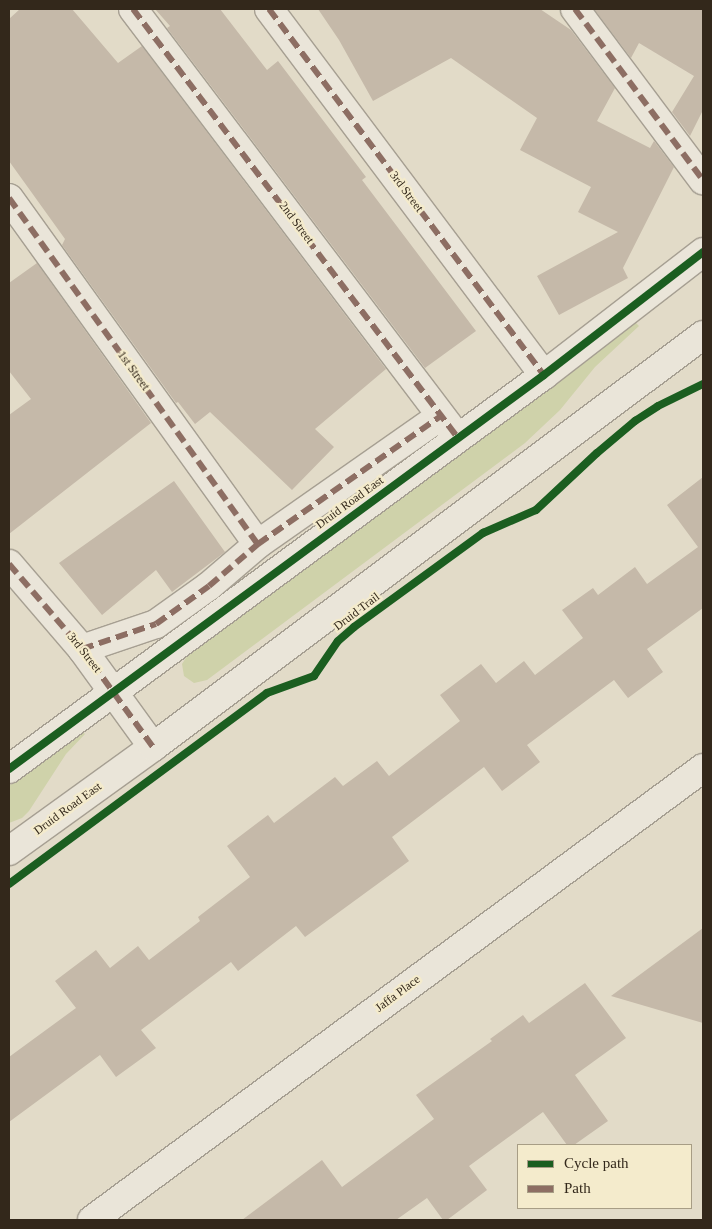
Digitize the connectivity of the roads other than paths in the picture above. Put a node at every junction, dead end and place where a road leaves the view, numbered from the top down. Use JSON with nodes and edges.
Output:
{"nodes":[{"id":1,"x":133,"y":9,"type":"edge"},
{"id":2,"x":269,"y":9,"type":"edge"},
{"id":3,"x":574,"y":9,"type":"edge"},
{"id":4,"x":703,"y":180,"type":"edge"},
{"id":5,"x":9,"y":198,"type":"edge"},
{"id":6,"x":703,"y":252,"type":"edge"},
{"id":7,"x":703,"y":335,"type":"edge"},
{"id":8,"x":544,"y":375,"type":"junction"},
{"id":9,"x":441,"y":416,"type":"junction"},
{"id":10,"x":458,"y":438,"type":"junction"},
{"id":11,"x":258,"y":544,"type":"junction"},
{"id":12,"x":9,"y":564,"type":"edge"},
{"id":13,"x":82,"y":649,"type":"junction"},
{"id":14,"x":113,"y":692,"type":"junction"},
{"id":15,"x":153,"y":747,"type":"junction"},
{"id":16,"x":703,"y":768,"type":"edge"},
{"id":17,"x":9,"y":769,"type":"edge"},
{"id":18,"x":9,"y":851,"type":"edge"},
{"id":19,"x":92,"y":1220,"type":"edge"}],
"edges":[{"from":1,"to":9,"type":"street","name":"2nd Street"},
{"from":2,"to":8,"type":"street","name":"3rd Street"},
{"from":3,"to":4,"type":"street"},
{"from":5,"to":11,"type":"street","name":"1st Street"},
{"from":6,"to":8,"type":"street","name":"Druid Road East"},
{"from":7,"to":15,"type":"street","name":"Druid Road East"},
{"from":8,"to":10,"type":"street","name":"Druid Road East"},
{"from":9,"to":10,"type":"street","name":"2nd Street"},
{"from":9,"to":11,"type":"street"},
{"from":10,"to":14,"type":"street","name":"Druid Road East"},
{"from":11,"to":13,"type":"street"},
{"from":12,"to":13,"type":"street","name":"3rd Street"},
{"from":13,"to":14,"type":"street","name":"3rd Street"},
{"from":14,"to":15,"type":"street","name":"3rd Street"},
{"from":14,"to":17,"type":"street","name":"Druid Road East"},
{"from":15,"to":18,"type":"street","name":"Druid Road East"},
{"from":16,"to":19,"type":"street","name":"Jaffa Place"}]}
